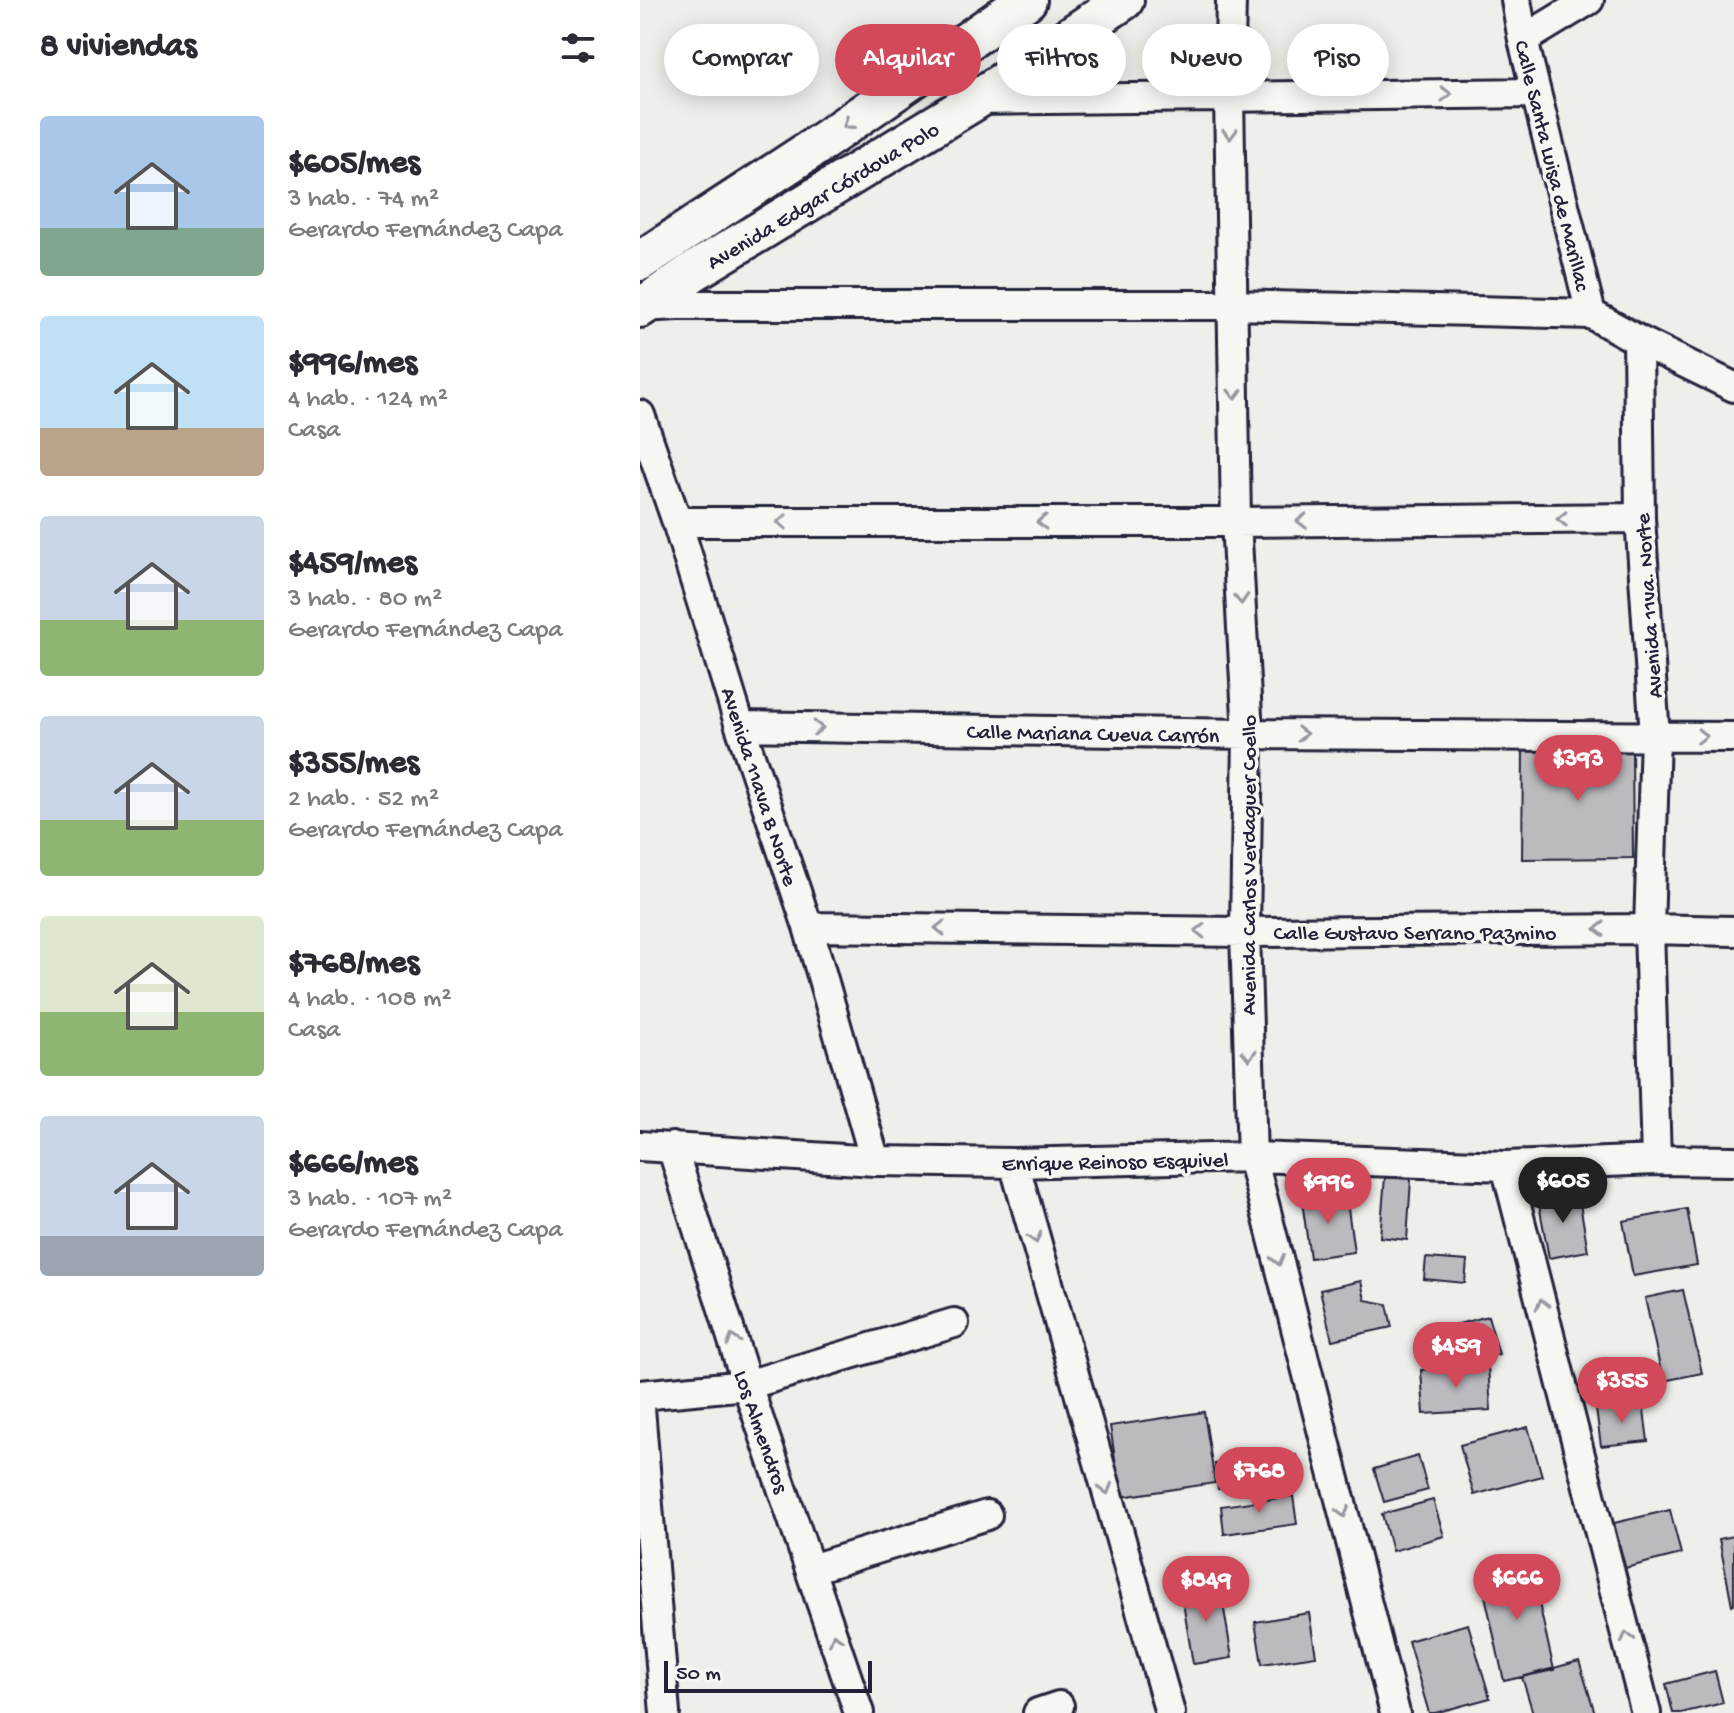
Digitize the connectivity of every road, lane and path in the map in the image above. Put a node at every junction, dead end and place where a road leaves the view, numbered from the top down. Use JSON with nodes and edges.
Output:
{"nodes":[{"id":1,"x":1027,"y":0,"type":"edge"},
{"id":2,"x":1124,"y":0,"type":"edge"},
{"id":3,"x":1231,"y":0,"type":"edge"},
{"id":4,"x":1516,"y":0,"type":"edge"},
{"id":5,"x":1589,"y":0,"type":"edge"},
{"id":6,"x":1230,"y":24,"type":"edge"},
{"id":7,"x":1523,"y":40,"type":"junction"},
{"id":8,"x":1536,"y":93,"type":"junction"},
{"id":9,"x":1271,"y":95,"type":"edge"},
{"id":10,"x":1178,"y":96,"type":"edge"},
{"id":11,"x":1229,"y":96,"type":"edge"},
{"id":12,"x":976,"y":100,"type":"junction"},
{"id":13,"x":640,"y":261,"type":"edge"},
{"id":14,"x":1233,"y":305,"type":"junction"},
{"id":15,"x":640,"y":308,"type":"edge"},
{"id":16,"x":1591,"y":314,"type":"junction"},
{"id":17,"x":1638,"y":340,"type":"junction"},
{"id":18,"x":1734,"y":387,"type":"edge"},
{"id":19,"x":640,"y":415,"type":"edge"},
{"id":20,"x":1640,"y":518,"type":"junction"},
{"id":21,"x":677,"y":522,"type":"junction"},
{"id":22,"x":1236,"y":522,"type":"junction"},
{"id":23,"x":740,"y":726,"type":"junction"},
{"id":24,"x":1248,"y":734,"type":"junction"},
{"id":25,"x":1655,"y":736,"type":"junction"},
{"id":26,"x":1734,"y":737,"type":"edge"},
{"id":27,"x":808,"y":927,"type":"junction"},
{"id":28,"x":1649,"y":929,"type":"junction"},
{"id":29,"x":1734,"y":931,"type":"edge"},
{"id":30,"x":1245,"y":932,"type":"junction"},
{"id":31,"x":640,"y":1146,"type":"edge"},
{"id":32,"x":672,"y":1147,"type":"junction"},
{"id":33,"x":1252,"y":1157,"type":"junction"},
{"id":34,"x":1656,"y":1160,"type":"junction"},
{"id":35,"x":875,"y":1161,"type":"junction"},
{"id":36,"x":1734,"y":1161,"type":"edge"},
{"id":37,"x":1014,"y":1163,"type":"junction"},
{"id":38,"x":1506,"y":1166,"type":"junction"},
{"id":39,"x":954,"y":1323,"type":"dead end"},
{"id":40,"x":747,"y":1385,"type":"junction"},
{"id":41,"x":640,"y":1395,"type":"edge"},
{"id":42,"x":640,"y":1408,"type":"edge"},
{"id":43,"x":987,"y":1515,"type":"dead end"},
{"id":44,"x":811,"y":1569,"type":"junction"},
{"id":45,"x":665,"y":1713,"type":"edge"},
{"id":46,"x":859,"y":1713,"type":"edge"},
{"id":47,"x":1170,"y":1713,"type":"edge"},
{"id":48,"x":1395,"y":1713,"type":"edge"},
{"id":49,"x":1646,"y":1713,"type":"edge"}],
"edges":[{"from":1,"to":13,"type":"main road","name":"Avenida Edgar Córdova Polo","one_way":true},
{"from":2,"to":12,"type":"main road","name":"Avenida Edgar Córdova Polo"},
{"from":3,"to":6,"type":"street","name":"Avenida Carlos Verdaguer Coello"},
{"from":4,"to":7,"type":"street","name":"Calle Santa Luisa de Marillac"},
{"from":5,"to":7,"type":"street"},
{"from":7,"to":8,"type":"street","name":"Calle Santa Luisa de Marillac"},
{"from":9,"to":8,"type":"street","one_way":true},
{"from":8,"to":16,"type":"street","name":"Calle Santa Luisa de Marillac"},
{"from":10,"to":12,"type":"street"},
{"from":11,"to":14,"type":"street","name":"Avenida Carlos Verdaguer Coello","one_way":true},
{"from":12,"to":15,"type":"main road","name":"Avenida Edgar Córdova Polo"},
{"from":14,"to":15,"type":"street"},
{"from":14,"to":16,"type":"street"},
{"from":14,"to":22,"type":"street","name":"Avenida Carlos Verdaguer Coello","one_way":true},
{"from":16,"to":17,"type":"street","name":"Calle Santa Luisa de Marillac"},
{"from":17,"to":18,"type":"street","name":"Calle Santa Luisa de Marillac"},
{"from":17,"to":20,"type":"street","name":"Avenida 11va. Norte"},
{"from":19,"to":21,"type":"street","name":"Avenida 11ava B Norte"},
{"from":20,"to":22,"type":"street","one_way":true},
{"from":20,"to":25,"type":"street","name":"Avenida 11va. Norte"},
{"from":22,"to":21,"type":"street","one_way":true},
{"from":21,"to":23,"type":"street","name":"Avenida 11ava B Norte"},
{"from":22,"to":24,"type":"street","name":"Avenida Carlos Verdaguer Coello","one_way":true},
{"from":23,"to":24,"type":"street","name":"Calle Mariana Cueva Carrón","one_way":true},
{"from":23,"to":27,"type":"street","name":"Avenida 11ava B Norte"},
{"from":24,"to":25,"type":"street","name":"Calle Mariana Cueva Carrón","one_way":true},
{"from":24,"to":30,"type":"street","name":"Avenida Carlos Verdaguer Coello"},
{"from":25,"to":26,"type":"street","name":"Calle Mariana Cueva Carrón","one_way":true},
{"from":25,"to":28,"type":"street","name":"Avenida 11va. Norte"},
{"from":30,"to":27,"type":"street","name":"Calle Gustavo Serrano Pazmino","one_way":true},
{"from":27,"to":35,"type":"street","name":"Avenida 11ava B Norte"},
{"from":28,"to":29,"type":"street","name":"Calle Gustavo Serrano Pazmino"},
{"from":28,"to":30,"type":"street","name":"Calle Gustavo Serrano Pazmino","one_way":true},
{"from":28,"to":34,"type":"street","name":"Avenida 11va. Norte"},
{"from":30,"to":33,"type":"street","name":"Avenida Carlos Verdaguer Coello","one_way":true},
{"from":31,"to":32,"type":"street","name":"Enrique Reinoso Esquivel"},
{"from":32,"to":35,"type":"street","name":"Enrique Reinoso Esquivel"},
{"from":40,"to":32,"type":"street","name":"Los Almendros","one_way":true},
{"from":33,"to":37,"type":"street","name":"Enrique Reinoso Esquivel"},
{"from":33,"to":38,"type":"street","name":"Enrique Reinoso Esquivel"},
{"from":33,"to":48,"type":"street","name":"Avenida Carlos Verdaguer Coello","one_way":true},
{"from":34,"to":36,"type":"street","name":"Enrique Reinoso Esquivel"},
{"from":34,"to":38,"type":"street","name":"Enrique Reinoso Esquivel"},
{"from":35,"to":37,"type":"street","name":"Enrique Reinoso Esquivel"},
{"from":37,"to":47,"type":"street","one_way":true},
{"from":49,"to":38,"type":"street","one_way":true},
{"from":39,"to":40,"type":"street"},
{"from":40,"to":41,"type":"street"},
{"from":40,"to":44,"type":"street","name":"Los Almendros"},
{"from":42,"to":45,"type":"street"},
{"from":43,"to":44,"type":"street"},
{"from":46,"to":44,"type":"street","name":"Los Almendros","one_way":true}]}
